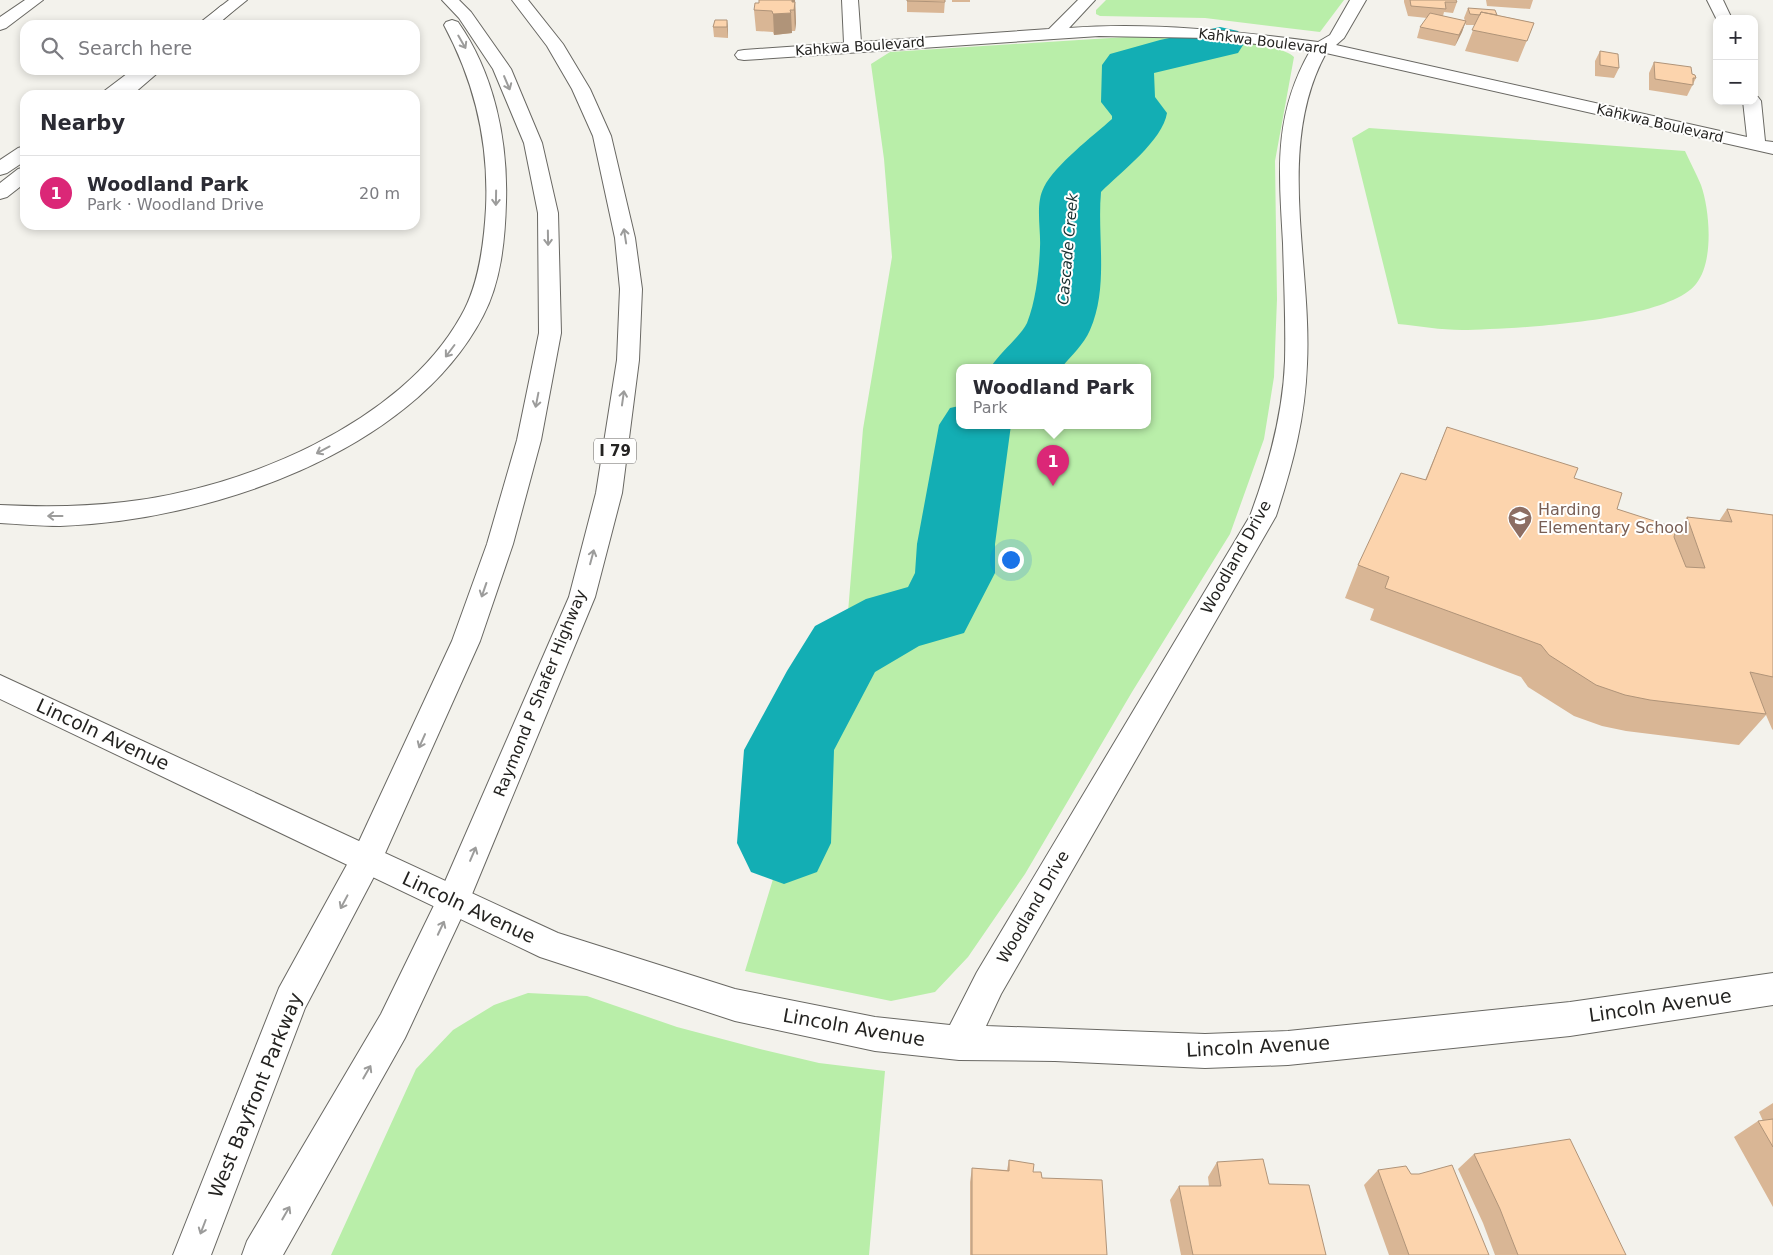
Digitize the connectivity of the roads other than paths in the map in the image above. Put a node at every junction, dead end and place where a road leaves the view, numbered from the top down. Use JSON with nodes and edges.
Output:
{"nodes":[{"id":1,"x":34,"y":0,"type":"edge"},
{"id":2,"x":437,"y":0,"type":"edge"},
{"id":3,"x":450,"y":0,"type":"edge"},
{"id":4,"x":520,"y":0,"type":"edge"},
{"id":5,"x":850,"y":0,"type":"edge"},
{"id":6,"x":1087,"y":0,"type":"edge"},
{"id":7,"x":1358,"y":0,"type":"edge"},
{"id":8,"x":1716,"y":0,"type":"edge"},
{"id":9,"x":233,"y":4,"type":"edge"},
{"id":10,"x":1722,"y":15,"type":"edge"},
{"id":11,"x":212,"y":20,"type":"edge"},
{"id":12,"x":0,"y":26,"type":"edge"},
{"id":13,"x":1054,"y":34,"type":"junction"},
{"id":14,"x":853,"y":46,"type":"junction"},
{"id":15,"x":1321,"y":47,"type":"junction"},
{"id":16,"x":744,"y":55,"type":"dead end"},
{"id":17,"x":137,"y":75,"type":"edge"},
{"id":18,"x":146,"y":75,"type":"edge"},
{"id":19,"x":115,"y":90,"type":"edge"},
{"id":20,"x":127,"y":90,"type":"edge"},
{"id":21,"x":1753,"y":105,"type":"edge"},
{"id":22,"x":1764,"y":146,"type":"edge"},
{"id":23,"x":20,"y":155,"type":"edge"},
{"id":24,"x":0,"y":169,"type":"edge"},
{"id":25,"x":20,"y":177,"type":"edge"},
{"id":26,"x":0,"y":193,"type":"edge"},
{"id":27,"x":0,"y":514,"type":"edge"},
{"id":28,"x":0,"y":686,"type":"edge"},
{"id":29,"x":367,"y":859,"type":"junction"},
{"id":30,"x":454,"y":899,"type":"junction"},
{"id":31,"x":1773,"y":989,"type":"edge"},
{"id":32,"x":959,"y":1043,"type":"junction"},
{"id":33,"x":192,"y":1255,"type":"edge"},
{"id":34,"x":261,"y":1255,"type":"edge"}],
"edges":[{"from":1,"to":12,"type":"main road"},
{"from":2,"to":27,"type":"main road","one_way":true},
{"from":3,"to":29,"type":"main road","one_way":true},
{"from":30,"to":4,"type":"main road","name":"Raymond P Shafer Highway","number":"I 79","one_way":true},
{"from":5,"to":14,"type":"main road"},
{"from":6,"to":13,"type":"main road"},
{"from":7,"to":15,"type":"main road","name":"Woodland Drive"},
{"from":8,"to":10,"type":"main road"},
{"from":9,"to":11,"type":"main road"},
{"from":13,"to":14,"type":"main road","name":"Kahkwa Boulevard"},
{"from":13,"to":15,"type":"main road","name":"Kahkwa Boulevard"},
{"from":14,"to":16,"type":"main road","name":"Kahkwa Boulevard"},
{"from":15,"to":22,"type":"main road","name":"Kahkwa Boulevard"},
{"from":15,"to":32,"type":"main road","name":"Woodland Drive"},
{"from":17,"to":19,"type":"main road"},
{"from":18,"to":20,"type":"main road"},
{"from":21,"to":22,"type":"main road"},
{"from":23,"to":24,"type":"main road"},
{"from":25,"to":26,"type":"main road"},
{"from":28,"to":29,"type":"main road","name":"Lincoln Avenue"},
{"from":29,"to":30,"type":"main road","name":"Lincoln Avenue"},
{"from":29,"to":33,"type":"main road","name":"West Bayfront Parkway","one_way":true},
{"from":30,"to":32,"type":"main road","name":"Lincoln Avenue"},
{"from":34,"to":30,"type":"main road","one_way":true},
{"from":31,"to":32,"type":"main road","name":"Lincoln Avenue"}]}
